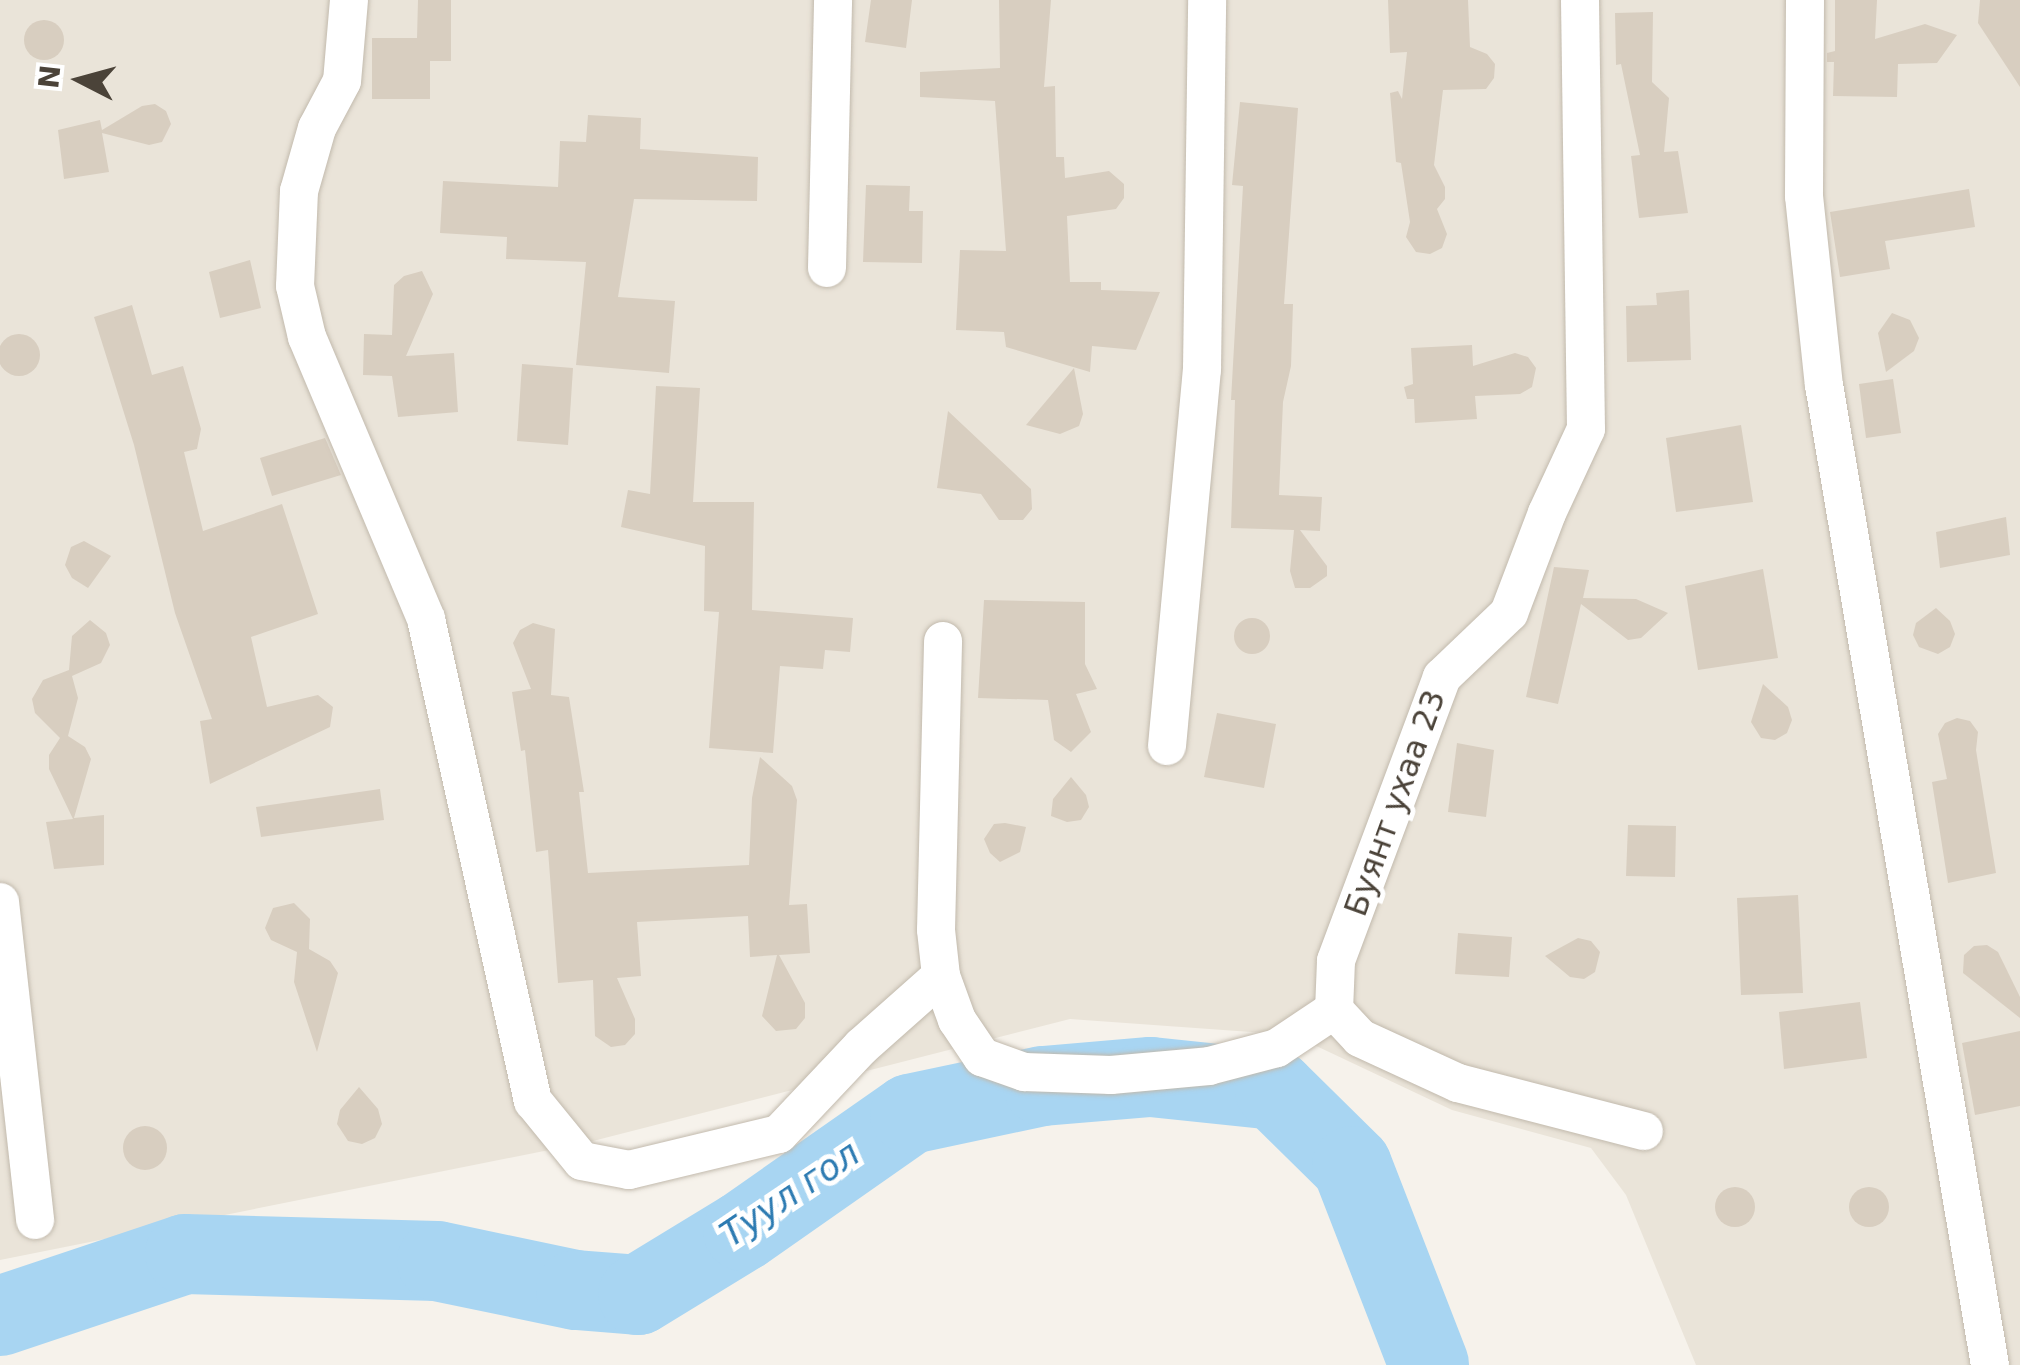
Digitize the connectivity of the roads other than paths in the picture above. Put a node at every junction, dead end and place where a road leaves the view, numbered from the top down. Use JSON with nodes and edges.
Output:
{"nodes":[{"id":1,"x":349,"y":0,"type":"edge"},
{"id":2,"x":833,"y":0,"type":"edge"},
{"id":3,"x":1207,"y":0,"type":"edge"},
{"id":4,"x":1580,"y":0,"type":"edge"},
{"id":5,"x":1805,"y":0,"type":"edge"},
{"id":6,"x":827,"y":268,"type":"dead end"},
{"id":7,"x":943,"y":641,"type":"dead end"},
{"id":8,"x":1166,"y":746,"type":"dead end"},
{"id":9,"x":0,"y":902,"type":"edge"},
{"id":10,"x":941,"y":976,"type":"junction"},
{"id":11,"x":1334,"y":1010,"type":"junction"},
{"id":12,"x":1644,"y":1132,"type":"dead end"},
{"id":13,"x":35,"y":1220,"type":"dead end"},
{"id":14,"x":1990,"y":1365,"type":"edge"}],
"edges":[{"from":1,"to":10,"type":"street"},
{"from":2,"to":6,"type":"street"},
{"from":3,"to":8,"type":"street"},
{"from":4,"to":11,"type":"street","name":"Буянт ухаа 23"},
{"from":5,"to":14,"type":"street"},
{"from":7,"to":10,"type":"street"},
{"from":9,"to":13,"type":"street"},
{"from":10,"to":11,"type":"street"},
{"from":11,"to":12,"type":"street"}]}
